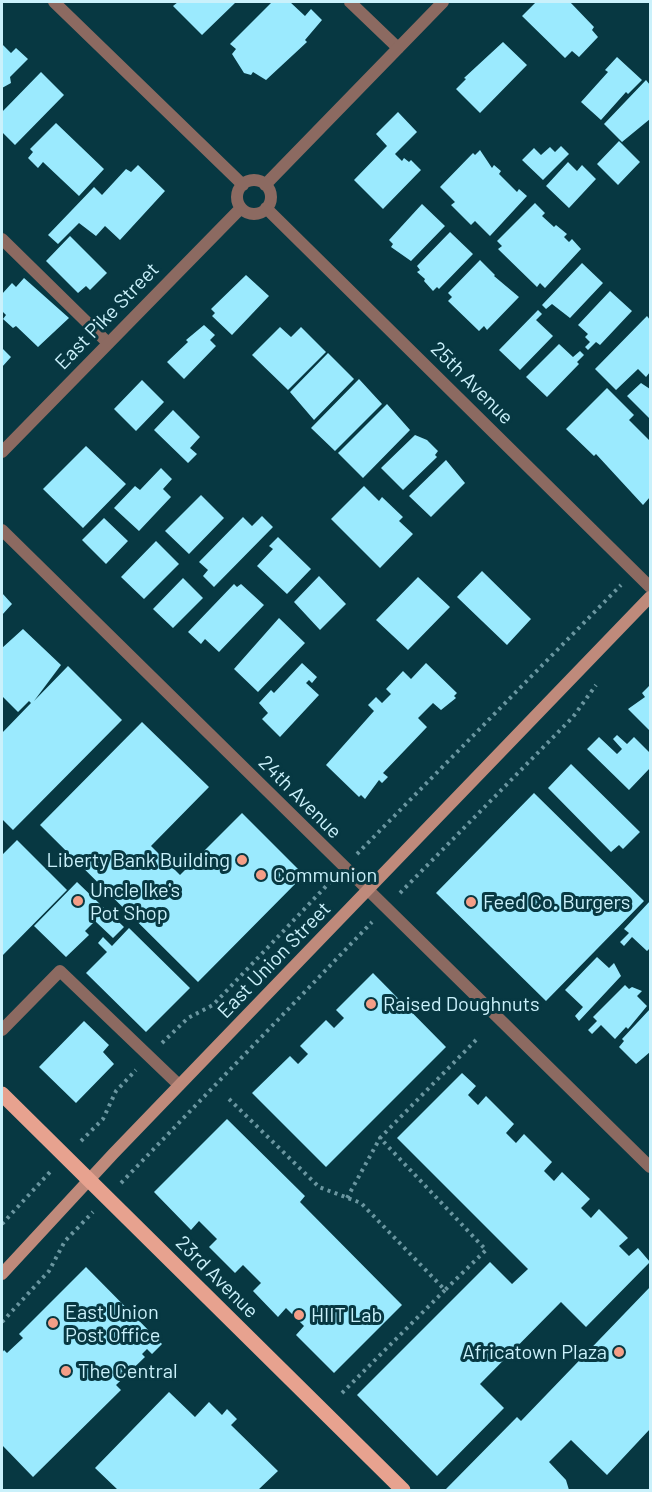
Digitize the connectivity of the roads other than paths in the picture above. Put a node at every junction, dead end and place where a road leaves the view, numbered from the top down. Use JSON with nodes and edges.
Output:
{"nodes":[{"id":1,"x":54,"y":2,"type":"edge"},
{"id":2,"x":350,"y":2,"type":"edge"},
{"id":3,"x":443,"y":2,"type":"edge"},
{"id":4,"x":398,"y":48,"type":"junction"},
{"id":5,"x":243,"y":185,"type":"junction"},
{"id":6,"x":266,"y":185,"type":"junction"},
{"id":7,"x":241,"y":208,"type":"junction"},
{"id":8,"x":266,"y":208,"type":"junction"},
{"id":9,"x":2,"y":239,"type":"edge"},
{"id":10,"x":108,"y":343,"type":"junction"},
{"id":11,"x":2,"y":452,"type":"edge"},
{"id":12,"x":2,"y":530,"type":"edge"},
{"id":13,"x":651,"y":587,"type":"edge"},
{"id":14,"x":651,"y":597,"type":"edge"},
{"id":15,"x":367,"y":891,"type":"junction"},
{"id":16,"x":2,"y":1030,"type":"edge"},
{"id":17,"x":179,"y":1085,"type":"junction"},
{"id":18,"x":2,"y":1094,"type":"edge"},
{"id":19,"x":651,"y":1167,"type":"edge"},
{"id":20,"x":89,"y":1180,"type":"junction"},
{"id":21,"x":2,"y":1274,"type":"edge"},
{"id":22,"x":403,"y":1491,"type":"edge"}],
"edges":[{"from":1,"to":5,"type":"street"},
{"from":2,"to":4,"type":"street"},
{"from":3,"to":4,"type":"street"},
{"from":4,"to":6,"type":"street"},
{"from":5,"to":6,"type":"street"},
{"from":5,"to":7,"type":"street"},
{"from":6,"to":8,"type":"street"},
{"from":7,"to":8,"type":"street"},
{"from":7,"to":10,"type":"street","name":"East Pike Street"},
{"from":8,"to":13,"type":"street","name":"25th Avenue"},
{"from":9,"to":10,"type":"street"},
{"from":10,"to":11,"type":"street","name":"East Pike Street"},
{"from":12,"to":15,"type":"street","name":"24th Avenue"},
{"from":14,"to":15,"type":"main road","name":"East Union Street"},
{"from":15,"to":17,"type":"main road","name":"East Union Street"},
{"from":15,"to":19,"type":"street","name":"24th Avenue"},
{"from":16,"to":17,"type":"street"},
{"from":17,"to":20,"type":"main road","name":"East Union Street"},
{"from":18,"to":20,"type":"main road","name":"23rd Avenue"},
{"from":20,"to":21,"type":"main road","name":"East Union Street"},
{"from":20,"to":22,"type":"main road","name":"23rd Avenue"}]}
